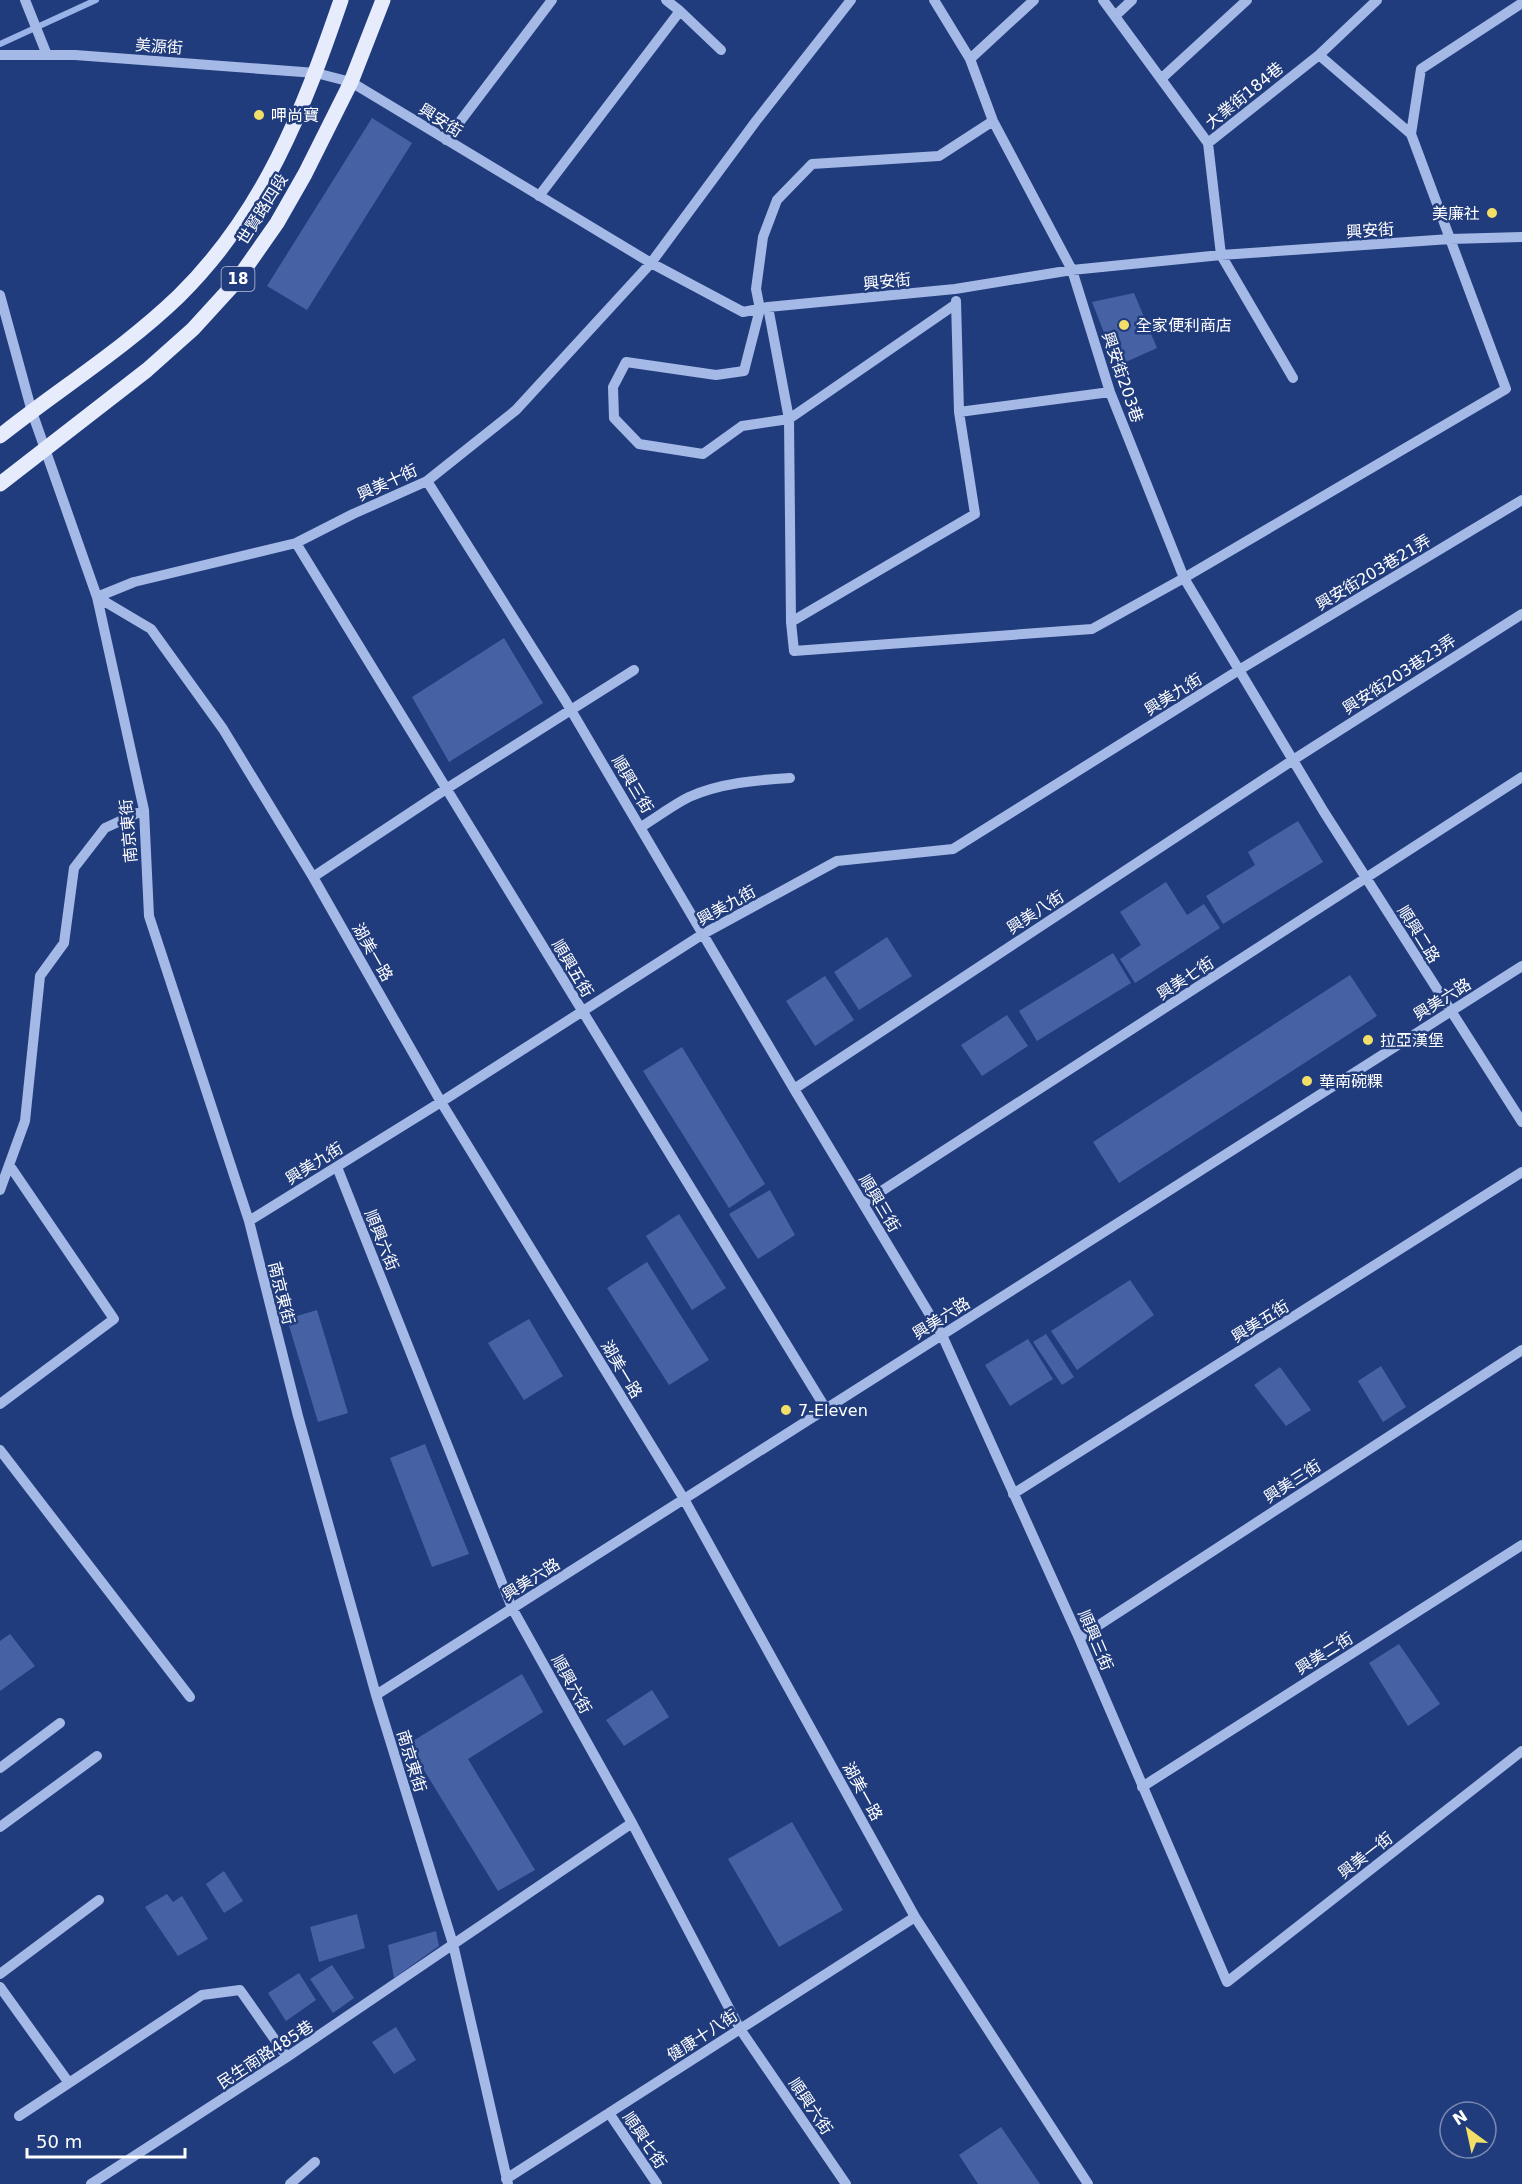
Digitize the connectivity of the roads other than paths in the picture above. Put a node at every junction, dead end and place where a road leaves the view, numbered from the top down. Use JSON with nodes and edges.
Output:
{"nodes":[{"id":1,"x":25,"y":0,"type":"edge"},
{"id":2,"x":341,"y":0,"type":"edge"},
{"id":3,"x":382,"y":0,"type":"edge"},
{"id":4,"x":552,"y":0,"type":"edge"},
{"id":5,"x":666,"y":0,"type":"edge"},
{"id":6,"x":851,"y":0,"type":"edge"},
{"id":7,"x":934,"y":0,"type":"edge"},
{"id":8,"x":1034,"y":0,"type":"edge"},
{"id":9,"x":1103,"y":0,"type":"edge"},
{"id":10,"x":1132,"y":0,"type":"edge"},
{"id":11,"x":1247,"y":0,"type":"edge"},
{"id":12,"x":1377,"y":0,"type":"edge"},
{"id":13,"x":1522,"y":3,"type":"edge"},
{"id":14,"x":680,"y":10,"type":"junction"},
{"id":15,"x":1115,"y":16,"type":"junction"},
{"id":16,"x":721,"y":50,"type":"dead end"},
{"id":17,"x":0,"y":55,"type":"edge"},
{"id":18,"x":47,"y":55,"type":"junction"},
{"id":19,"x":1319,"y":55,"type":"junction"},
{"id":20,"x":970,"y":59,"type":"junction"},
{"id":21,"x":316,"y":73,"type":"junction"},
{"id":22,"x":1162,"y":78,"type":"junction"},
{"id":23,"x":351,"y":82,"type":"junction"},
{"id":24,"x":993,"y":121,"type":"junction"},
{"id":25,"x":1411,"y":134,"type":"junction"},
{"id":26,"x":446,"y":140,"type":"junction"},
{"id":27,"x":1208,"y":143,"type":"junction"},
{"id":28,"x":539,"y":196,"type":"junction"},
{"id":29,"x":1522,"y":237,"type":"edge"},
{"id":30,"x":1450,"y":239,"type":"junction"},
{"id":31,"x":1221,"y":255,"type":"junction"},
{"id":32,"x":651,"y":263,"type":"junction"},
{"id":33,"x":1072,"y":270,"type":"junction"},
{"id":34,"x":955,"y":289,"type":"junction"},
{"id":35,"x":0,"y":295,"type":"edge"},
{"id":36,"x":956,"y":304,"type":"junction"},
{"id":37,"x":764,"y":308,"type":"junction"},
{"id":38,"x":1293,"y":378,"type":"dead end"},
{"id":39,"x":1110,"y":392,"type":"junction"},
{"id":40,"x":32,"y":412,"type":"junction"},
{"id":41,"x":959,"y":412,"type":"junction"},
{"id":42,"x":789,"y":419,"type":"junction"},
{"id":43,"x":0,"y":436,"type":"edge"},
{"id":44,"x":46,"y":448,"type":"junction"},
{"id":45,"x":427,"y":481,"type":"junction"},
{"id":46,"x":0,"y":484,"type":"edge"},
{"id":47,"x":1522,"y":500,"type":"edge"},
{"id":48,"x":296,"y":543,"type":"junction"},
{"id":49,"x":1184,"y":579,"type":"junction"},
{"id":50,"x":98,"y":597,"type":"junction"},
{"id":51,"x":1522,"y":614,"type":"edge"},
{"id":52,"x":791,"y":622,"type":"junction"},
{"id":53,"x":634,"y":670,"type":"dead end"},
{"id":54,"x":1239,"y":670,"type":"junction"},
{"id":55,"x":571,"y":710,"type":"junction"},
{"id":56,"x":1293,"y":760,"type":"junction"},
{"id":57,"x":1522,"y":777,"type":"edge"},
{"id":58,"x":790,"y":778,"type":"dead end"},
{"id":59,"x":446,"y":789,"type":"junction"},
{"id":60,"x":144,"y":810,"type":"junction"},
{"id":61,"x":641,"y":827,"type":"junction"},
{"id":62,"x":313,"y":877,"type":"junction"},
{"id":63,"x":1366,"y":878,"type":"junction"},
{"id":64,"x":703,"y":934,"type":"junction"},
{"id":65,"x":1522,"y":966,"type":"edge"},
{"id":66,"x":1451,"y":1011,"type":"junction"},
{"id":67,"x":583,"y":1012,"type":"junction"},
{"id":68,"x":794,"y":1089,"type":"junction"},
{"id":69,"x":441,"y":1102,"type":"junction"},
{"id":70,"x":1522,"y":1122,"type":"edge"},
{"id":71,"x":10,"y":1166,"type":"junction"},
{"id":72,"x":337,"y":1167,"type":"junction"},
{"id":73,"x":1522,"y":1172,"type":"edge"},
{"id":74,"x":0,"y":1190,"type":"edge"},
{"id":75,"x":863,"y":1203,"type":"junction"},
{"id":76,"x":249,"y":1221,"type":"junction"},
{"id":77,"x":942,"y":1335,"type":"junction"},
{"id":78,"x":1522,"y":1350,"type":"edge"},
{"id":79,"x":0,"y":1404,"type":"edge"},
{"id":80,"x":826,"y":1409,"type":"junction"},
{"id":81,"x":0,"y":1450,"type":"edge"},
{"id":82,"x":1014,"y":1494,"type":"junction"},
{"id":83,"x":684,"y":1499,"type":"junction"},
{"id":84,"x":1522,"y":1545,"type":"edge"},
{"id":85,"x":512,"y":1608,"type":"junction"},
{"id":86,"x":1079,"y":1638,"type":"junction"},
{"id":87,"x":376,"y":1695,"type":"junction"},
{"id":88,"x":190,"y":1697,"type":"dead end"},
{"id":89,"x":60,"y":1723,"type":"dead end"},
{"id":90,"x":1522,"y":1751,"type":"edge"},
{"id":91,"x":97,"y":1756,"type":"dead end"},
{"id":92,"x":0,"y":1768,"type":"edge"},
{"id":93,"x":1142,"y":1787,"type":"junction"},
{"id":94,"x":632,"y":1823,"type":"junction"},
{"id":95,"x":0,"y":1827,"type":"edge"},
{"id":96,"x":99,"y":1900,"type":"dead end"},
{"id":97,"x":915,"y":1917,"type":"junction"},
{"id":98,"x":453,"y":1944,"type":"junction"},
{"id":99,"x":0,"y":1974,"type":"edge"},
{"id":100,"x":1227,"y":1982,"type":"joint"},
{"id":101,"x":0,"y":1986,"type":"edge"},
{"id":102,"x":740,"y":2029,"type":"junction"},
{"id":103,"x":287,"y":2057,"type":"junction"},
{"id":104,"x":69,"y":2083,"type":"junction"},
{"id":105,"x":609,"y":2113,"type":"junction"},
{"id":106,"x":19,"y":2116,"type":"dead end"},
{"id":107,"x":315,"y":2162,"type":"dead end"},
{"id":108,"x":507,"y":2181,"type":"edge"},
{"id":109,"x":91,"y":2184,"type":"edge"},
{"id":110,"x":290,"y":2184,"type":"edge"},
{"id":111,"x":657,"y":2184,"type":"edge"},
{"id":112,"x":846,"y":2184,"type":"edge"},
{"id":113,"x":1089,"y":2184,"type":"edge"}],
"edges":[{"from":1,"to":18,"type":"street"},
{"from":2,"to":21,"type":"main road","name":"世賢路四段","number":"18"},
{"from":3,"to":23,"type":"main road","name":"世賢路四段","number":"18"},
{"from":4,"to":26,"type":"street"},
{"from":5,"to":14,"type":"street"},
{"from":6,"to":32,"type":"street","name":"興美十街"},
{"from":7,"to":20,"type":"street","name":"興安街203巷"},
{"from":8,"to":20,"type":"street"},
{"from":9,"to":15,"type":"street","name":"大業街184巷"},
{"from":10,"to":15,"type":"street"},
{"from":11,"to":22,"type":"street"},
{"from":12,"to":19,"type":"street","name":"大業街184巷"},
{"from":13,"to":25,"type":"street"},
{"from":14,"to":16,"type":"street"},
{"from":14,"to":28,"type":"street"},
{"from":15,"to":22,"type":"street","name":"大業街184巷"},
{"from":17,"to":18,"type":"street","name":"美源街"},
{"from":18,"to":21,"type":"street","name":"美源街"},
{"from":19,"to":25,"type":"street"},
{"from":19,"to":27,"type":"street","name":"大業街184巷"},
{"from":20,"to":24,"type":"street","name":"興安街203巷"},
{"from":21,"to":23,"type":"street","name":"興安街"},
{"from":21,"to":40,"type":"main road","name":"世賢路四段","number":"18"},
{"from":22,"to":27,"type":"street","name":"大業街184巷"},
{"from":23,"to":26,"type":"street","name":"興安街"},
{"from":23,"to":44,"type":"main road","name":"世賢路四段","number":"18"},
{"from":24,"to":33,"type":"street","name":"興安街203巷"},
{"from":24,"to":37,"type":"street"},
{"from":25,"to":30,"type":"street"},
{"from":26,"to":28,"type":"street","name":"興安街"},
{"from":27,"to":31,"type":"street"},
{"from":28,"to":32,"type":"street","name":"興安街"},
{"from":29,"to":30,"type":"street","name":"興安街"},
{"from":30,"to":31,"type":"street","name":"興安街"},
{"from":30,"to":49,"type":"street"},
{"from":31,"to":33,"type":"street","name":"興安街"},
{"from":31,"to":38,"type":"street"},
{"from":32,"to":37,"type":"street","name":"興安街"},
{"from":32,"to":45,"type":"street","name":"興美十街"},
{"from":33,"to":34,"type":"street","name":"興安街"},
{"from":33,"to":39,"type":"street","name":"興安街203巷"},
{"from":34,"to":36,"type":"street"},
{"from":34,"to":37,"type":"street","name":"興安街"},
{"from":35,"to":40,"type":"street","name":"南京東街"},
{"from":36,"to":41,"type":"street"},
{"from":36,"to":42,"type":"street"},
{"from":37,"to":42,"type":"street"},
{"from":37,"to":42,"type":"street"},
{"from":39,"to":41,"type":"street"},
{"from":39,"to":49,"type":"street","name":"興安街203巷"},
{"from":40,"to":43,"type":"main road","name":"世賢路四段","number":"18"},
{"from":40,"to":44,"type":"street","name":"南京東街"},
{"from":41,"to":52,"type":"street"},
{"from":42,"to":52,"type":"street"},
{"from":44,"to":46,"type":"main road","name":"世賢路四段","number":"18"},
{"from":44,"to":50,"type":"street","name":"南京東街"},
{"from":45,"to":48,"type":"street","name":"興美十街"},
{"from":45,"to":55,"type":"street","name":"順興三街"},
{"from":47,"to":54,"type":"street","name":"興安街203巷21弄"},
{"from":48,"to":50,"type":"street","name":"興美十街"},
{"from":48,"to":59,"type":"street","name":"順興五街"},
{"from":49,"to":52,"type":"street"},
{"from":49,"to":54,"type":"street","name":"興安街203巷"},
{"from":50,"to":60,"type":"street","name":"南京東街"},
{"from":50,"to":62,"type":"street","name":"湖美一路"},
{"from":51,"to":56,"type":"street","name":"興安街203巷23弄"},
{"from":53,"to":55,"type":"street"},
{"from":54,"to":56,"type":"street","name":"興安街203巷"},
{"from":54,"to":64,"type":"street","name":"興美九街"},
{"from":55,"to":59,"type":"street"},
{"from":55,"to":61,"type":"street","name":"順興三街"},
{"from":56,"to":63,"type":"street","name":"順興二路"},
{"from":56,"to":68,"type":"street","name":"興美八街"},
{"from":57,"to":63,"type":"street","name":"興美七街"},
{"from":58,"to":61,"type":"street"},
{"from":59,"to":62,"type":"street"},
{"from":59,"to":67,"type":"street","name":"順興五街"},
{"from":60,"to":71,"type":"street"},
{"from":60,"to":76,"type":"street","name":"南京東街"},
{"from":61,"to":64,"type":"street","name":"順興三街"},
{"from":62,"to":69,"type":"street","name":"湖美一路"},
{"from":63,"to":66,"type":"street","name":"順興二路"},
{"from":63,"to":75,"type":"street","name":"興美七街"},
{"from":64,"to":67,"type":"street","name":"興美九街"},
{"from":64,"to":68,"type":"street","name":"順興三街"},
{"from":65,"to":66,"type":"street","name":"興美六路"},
{"from":66,"to":70,"type":"street","name":"順興二路"},
{"from":66,"to":77,"type":"street","name":"興美六路"},
{"from":67,"to":69,"type":"street","name":"興美九街"},
{"from":67,"to":80,"type":"street","name":"順興五街"},
{"from":68,"to":75,"type":"street","name":"順興三街"},
{"from":69,"to":72,"type":"street","name":"興美九街"},
{"from":69,"to":83,"type":"street","name":"湖美一路"},
{"from":71,"to":74,"type":"street"},
{"from":71,"to":79,"type":"street"},
{"from":72,"to":76,"type":"street","name":"興美九街"},
{"from":72,"to":85,"type":"street","name":"順興六街"},
{"from":73,"to":82,"type":"street","name":"興美五街"},
{"from":75,"to":77,"type":"street","name":"順興三街"},
{"from":76,"to":87,"type":"street","name":"南京東街"},
{"from":77,"to":80,"type":"street","name":"興美六路"},
{"from":77,"to":82,"type":"street","name":"順興三街"},
{"from":78,"to":86,"type":"street","name":"興美三街"},
{"from":80,"to":83,"type":"street","name":"興美六路"},
{"from":81,"to":88,"type":"street"},
{"from":82,"to":86,"type":"street","name":"順興三街"},
{"from":83,"to":85,"type":"street","name":"興美六路"},
{"from":83,"to":97,"type":"street","name":"湖美一路"},
{"from":84,"to":93,"type":"street","name":"興美二街"},
{"from":85,"to":87,"type":"street","name":"興美六路"},
{"from":85,"to":94,"type":"street","name":"順興六街"},
{"from":86,"to":93,"type":"street","name":"順興三街"},
{"from":87,"to":98,"type":"street","name":"南京東街"},
{"from":89,"to":92,"type":"street"},
{"from":90,"to":100,"type":"street","name":"興美一街"},
{"from":91,"to":95,"type":"street"},
{"from":93,"to":100,"type":"street","name":"順興三街"},
{"from":94,"to":98,"type":"street","name":"民生南路485巷"},
{"from":94,"to":102,"type":"street","name":"順興六街"},
{"from":96,"to":99,"type":"street"},
{"from":97,"to":102,"type":"street","name":"健康十八街"},
{"from":97,"to":113,"type":"street","name":"湖美一路"},
{"from":98,"to":103,"type":"street","name":"民生南路485巷"},
{"from":98,"to":108,"type":"street","name":"南京東街"},
{"from":101,"to":104,"type":"street"},
{"from":102,"to":105,"type":"street","name":"健康十八街"},
{"from":102,"to":112,"type":"street","name":"順興六街"},
{"from":103,"to":104,"type":"street"},
{"from":103,"to":109,"type":"street","name":"民生南路485巷"},
{"from":104,"to":106,"type":"street"},
{"from":105,"to":108,"type":"street","name":"健康十八街"},
{"from":105,"to":111,"type":"street","name":"順興七街"},
{"from":107,"to":110,"type":"street"}]}
